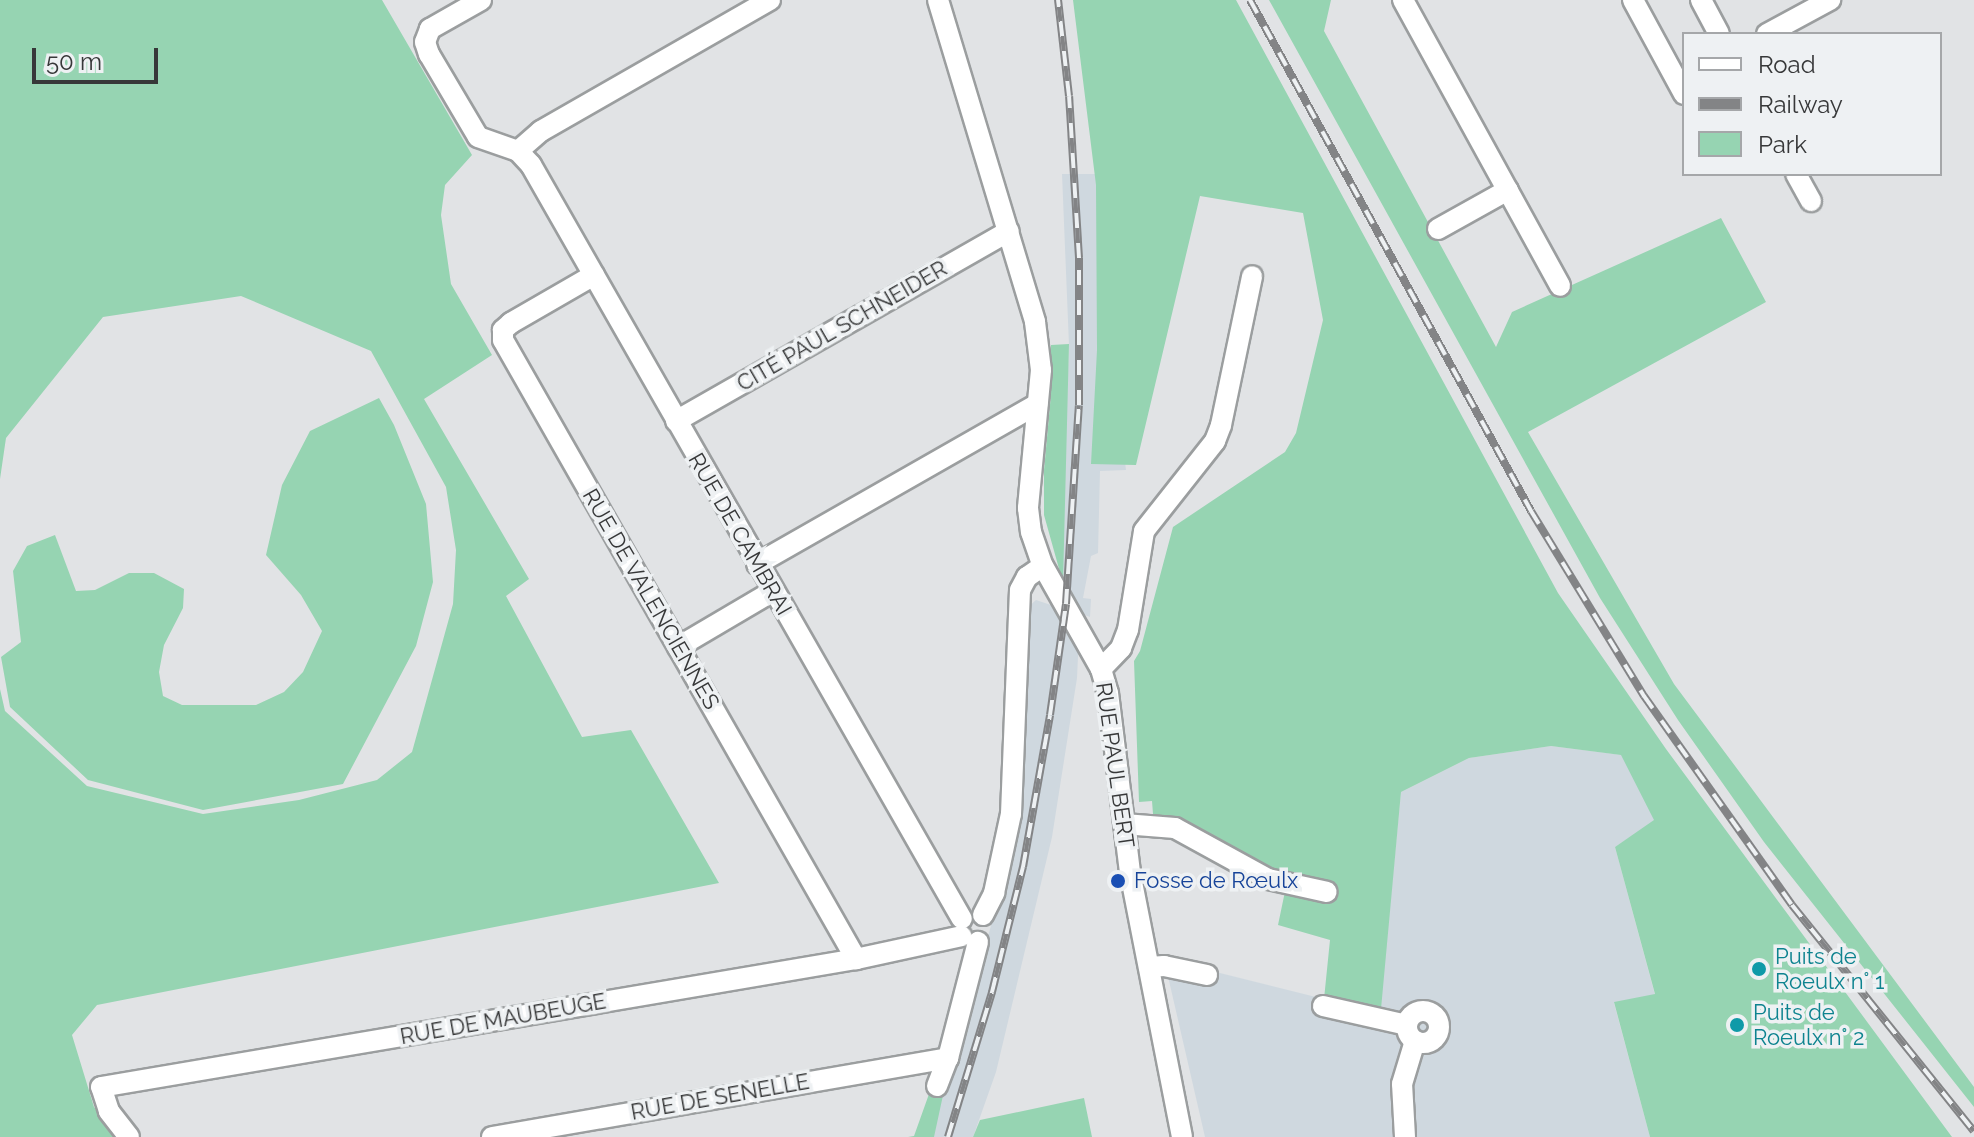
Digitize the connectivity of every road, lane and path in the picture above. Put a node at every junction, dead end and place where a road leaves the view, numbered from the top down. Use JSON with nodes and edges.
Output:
{"nodes":[{"id":1,"x":481,"y":0,"type":"edge"},
{"id":2,"x":769,"y":0,"type":"edge"},
{"id":3,"x":938,"y":0,"type":"edge"},
{"id":4,"x":1403,"y":0,"type":"edge"},
{"id":5,"x":1633,"y":0,"type":"edge"},
{"id":6,"x":1701,"y":0,"type":"edge"},
{"id":7,"x":1830,"y":0,"type":"edge"},
{"id":8,"x":1718,"y":32,"type":"edge"},
{"id":9,"x":1771,"y":32,"type":"edge"},
{"id":10,"x":1682,"y":90,"type":"edge"},
{"id":11,"x":518,"y":151,"type":"junction"},
{"id":12,"x":1797,"y":176,"type":"edge"},
{"id":13,"x":1508,"y":190,"type":"junction"},
{"id":14,"x":1811,"y":201,"type":"dead end"},
{"id":15,"x":1438,"y":229,"type":"dead end"},
{"id":16,"x":1009,"y":231,"type":"junction"},
{"id":17,"x":594,"y":275,"type":"junction"},
{"id":18,"x":1252,"y":276,"type":"dead end"},
{"id":19,"x":1560,"y":286,"type":"dead end"},
{"id":20,"x":1038,"y":404,"type":"junction"},
{"id":21,"x":676,"y":421,"type":"junction"},
{"id":22,"x":757,"y":564,"type":"junction"},
{"id":23,"x":1043,"y":566,"type":"junction"},
{"id":24,"x":773,"y":591,"type":"junction"},
{"id":25,"x":678,"y":647,"type":"junction"},
{"id":26,"x":1101,"y":669,"type":"junction"},
{"id":27,"x":1124,"y":824,"type":"junction"},
{"id":28,"x":1327,"y":892,"type":"dead end"},
{"id":29,"x":967,"y":932,"type":"junction"},
{"id":30,"x":856,"y":959,"type":"junction"},
{"id":31,"x":1149,"y":967,"type":"junction"},
{"id":32,"x":1207,"y":975,"type":"dead end"},
{"id":33,"x":1323,"y":1006,"type":"dead end"},
{"id":34,"x":1165,"y":1041,"type":"junction"},
{"id":35,"x":948,"y":1058,"type":"junction"},
{"id":36,"x":937,"y":1086,"type":"dead end"},
{"id":37,"x":129,"y":1137,"type":"edge"},
{"id":38,"x":492,"y":1137,"type":"edge"},
{"id":39,"x":1182,"y":1137,"type":"edge"},
{"id":40,"x":1194,"y":1137,"type":"edge"},
{"id":41,"x":1405,"y":1137,"type":"edge"}],
"edges":[{"from":1,"to":11,"type":"street"},
{"from":2,"to":11,"type":"street"},
{"from":3,"to":16,"type":"street","name":"RUE PAUL BERT"},
{"from":4,"to":13,"type":"street"},
{"from":5,"to":10,"type":"street"},
{"from":6,"to":8,"type":"street"},
{"from":7,"to":9,"type":"street"},
{"from":11,"to":17,"type":"street","name":"RUE DE CAMBRAI"},
{"from":12,"to":14,"type":"street"},
{"from":13,"to":15,"type":"street"},
{"from":13,"to":19,"type":"street"},
{"from":16,"to":20,"type":"street","name":"RUE PAUL BERT"},
{"from":16,"to":21,"type":"street","name":"CITÉ PAUL SCHNEIDER"},
{"from":17,"to":21,"type":"street","name":"RUE DE CAMBRAI"},
{"from":17,"to":25,"type":"street","name":"RUE DE VALENCIENNES"},
{"from":18,"to":26,"type":"street"},
{"from":20,"to":22,"type":"street"},
{"from":20,"to":23,"type":"street","name":"RUE PAUL BERT"},
{"from":21,"to":22,"type":"street","name":"RUE DE CAMBRAI"},
{"from":22,"to":24,"type":"street","name":"RUE DE CAMBRAI"},
{"from":23,"to":26,"type":"street","name":"RUE PAUL BERT"},
{"from":23,"to":29,"type":"street"},
{"from":24,"to":25,"type":"street"},
{"from":24,"to":29,"type":"street","name":"RUE DE CAMBRAI"},
{"from":25,"to":30,"type":"street","name":"RUE DE VALENCIENNES"},
{"from":26,"to":27,"type":"street","name":"RUE PAUL BERT"},
{"from":27,"to":28,"type":"street"},
{"from":27,"to":31,"type":"street","name":"RUE PAUL BERT"},
{"from":29,"to":30,"type":"street","name":"RUE DE MAUBEUGE"},
{"from":29,"to":35,"type":"street"},
{"from":30,"to":37,"type":"street","name":"RUE DE MAUBEUGE"},
{"from":31,"to":32,"type":"street"},
{"from":31,"to":34,"type":"street","name":"RUE PAUL BERT"},
{"from":33,"to":41,"type":"street"},
{"from":34,"to":39,"type":"street","name":"RUE PAUL BERT"},
{"from":34,"to":40,"type":"street","name":"RUE PAUL BERT"},
{"from":35,"to":36,"type":"street"},
{"from":35,"to":38,"type":"street","name":"RUE DE SENELLE"}]}
